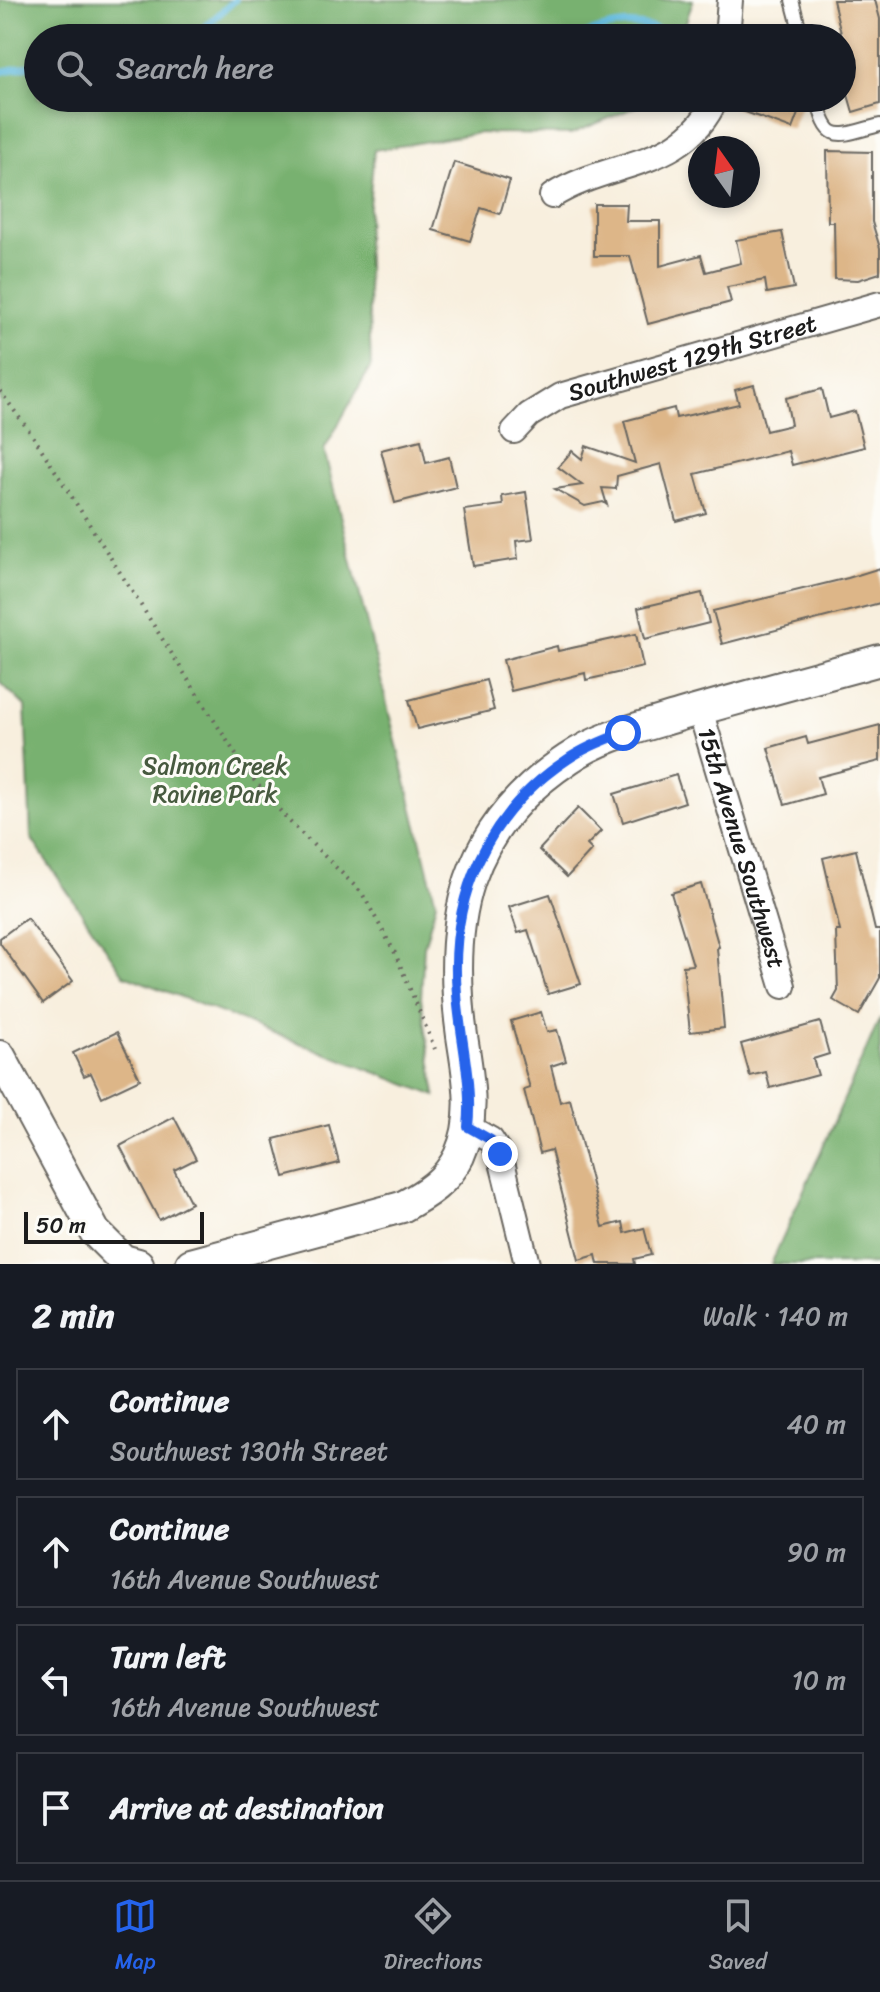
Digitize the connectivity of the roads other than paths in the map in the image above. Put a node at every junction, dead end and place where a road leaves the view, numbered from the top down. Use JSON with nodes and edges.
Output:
{"nodes":[{"id":1,"x":730,"y":0,"type":"edge"},
{"id":2,"x":792,"y":0,"type":"edge"},
{"id":3,"x":728,"y":24,"type":"edge"},
{"id":4,"x":798,"y":24,"type":"edge"},
{"id":5,"x":708,"y":112,"type":"edge"},
{"id":6,"x":820,"y":112,"type":"edge"},
{"id":7,"x":880,"y":125,"type":"edge"},
{"id":8,"x":552,"y":196,"type":"dead end"},
{"id":9,"x":880,"y":304,"type":"edge"},
{"id":10,"x":514,"y":431,"type":"dead end"},
{"id":11,"x":880,"y":660,"type":"edge"},
{"id":12,"x":700,"y":710,"type":"junction"},
{"id":13,"x":783,"y":986,"type":"dead end"},
{"id":14,"x":0,"y":1056,"type":"edge"},
{"id":15,"x":468,"y":1127,"type":"junction"},
{"id":16,"x":128,"y":1263,"type":"edge"},
{"id":17,"x":191,"y":1264,"type":"edge"},
{"id":18,"x":527,"y":1264,"type":"edge"}],
"edges":[{"from":1,"to":3,"type":"street"},
{"from":2,"to":4,"type":"lane"},
{"from":5,"to":8,"type":"street"},
{"from":6,"to":7,"type":"lane"},
{"from":9,"to":10,"type":"street","name":"Southwest 129th Street"},
{"from":11,"to":12,"type":"street"},
{"from":12,"to":13,"type":"street","name":"15th Avenue Southwest"},
{"from":12,"to":15,"type":"street"},
{"from":14,"to":16,"type":"street"},
{"from":15,"to":17,"type":"street"},
{"from":15,"to":18,"type":"street"}]}
